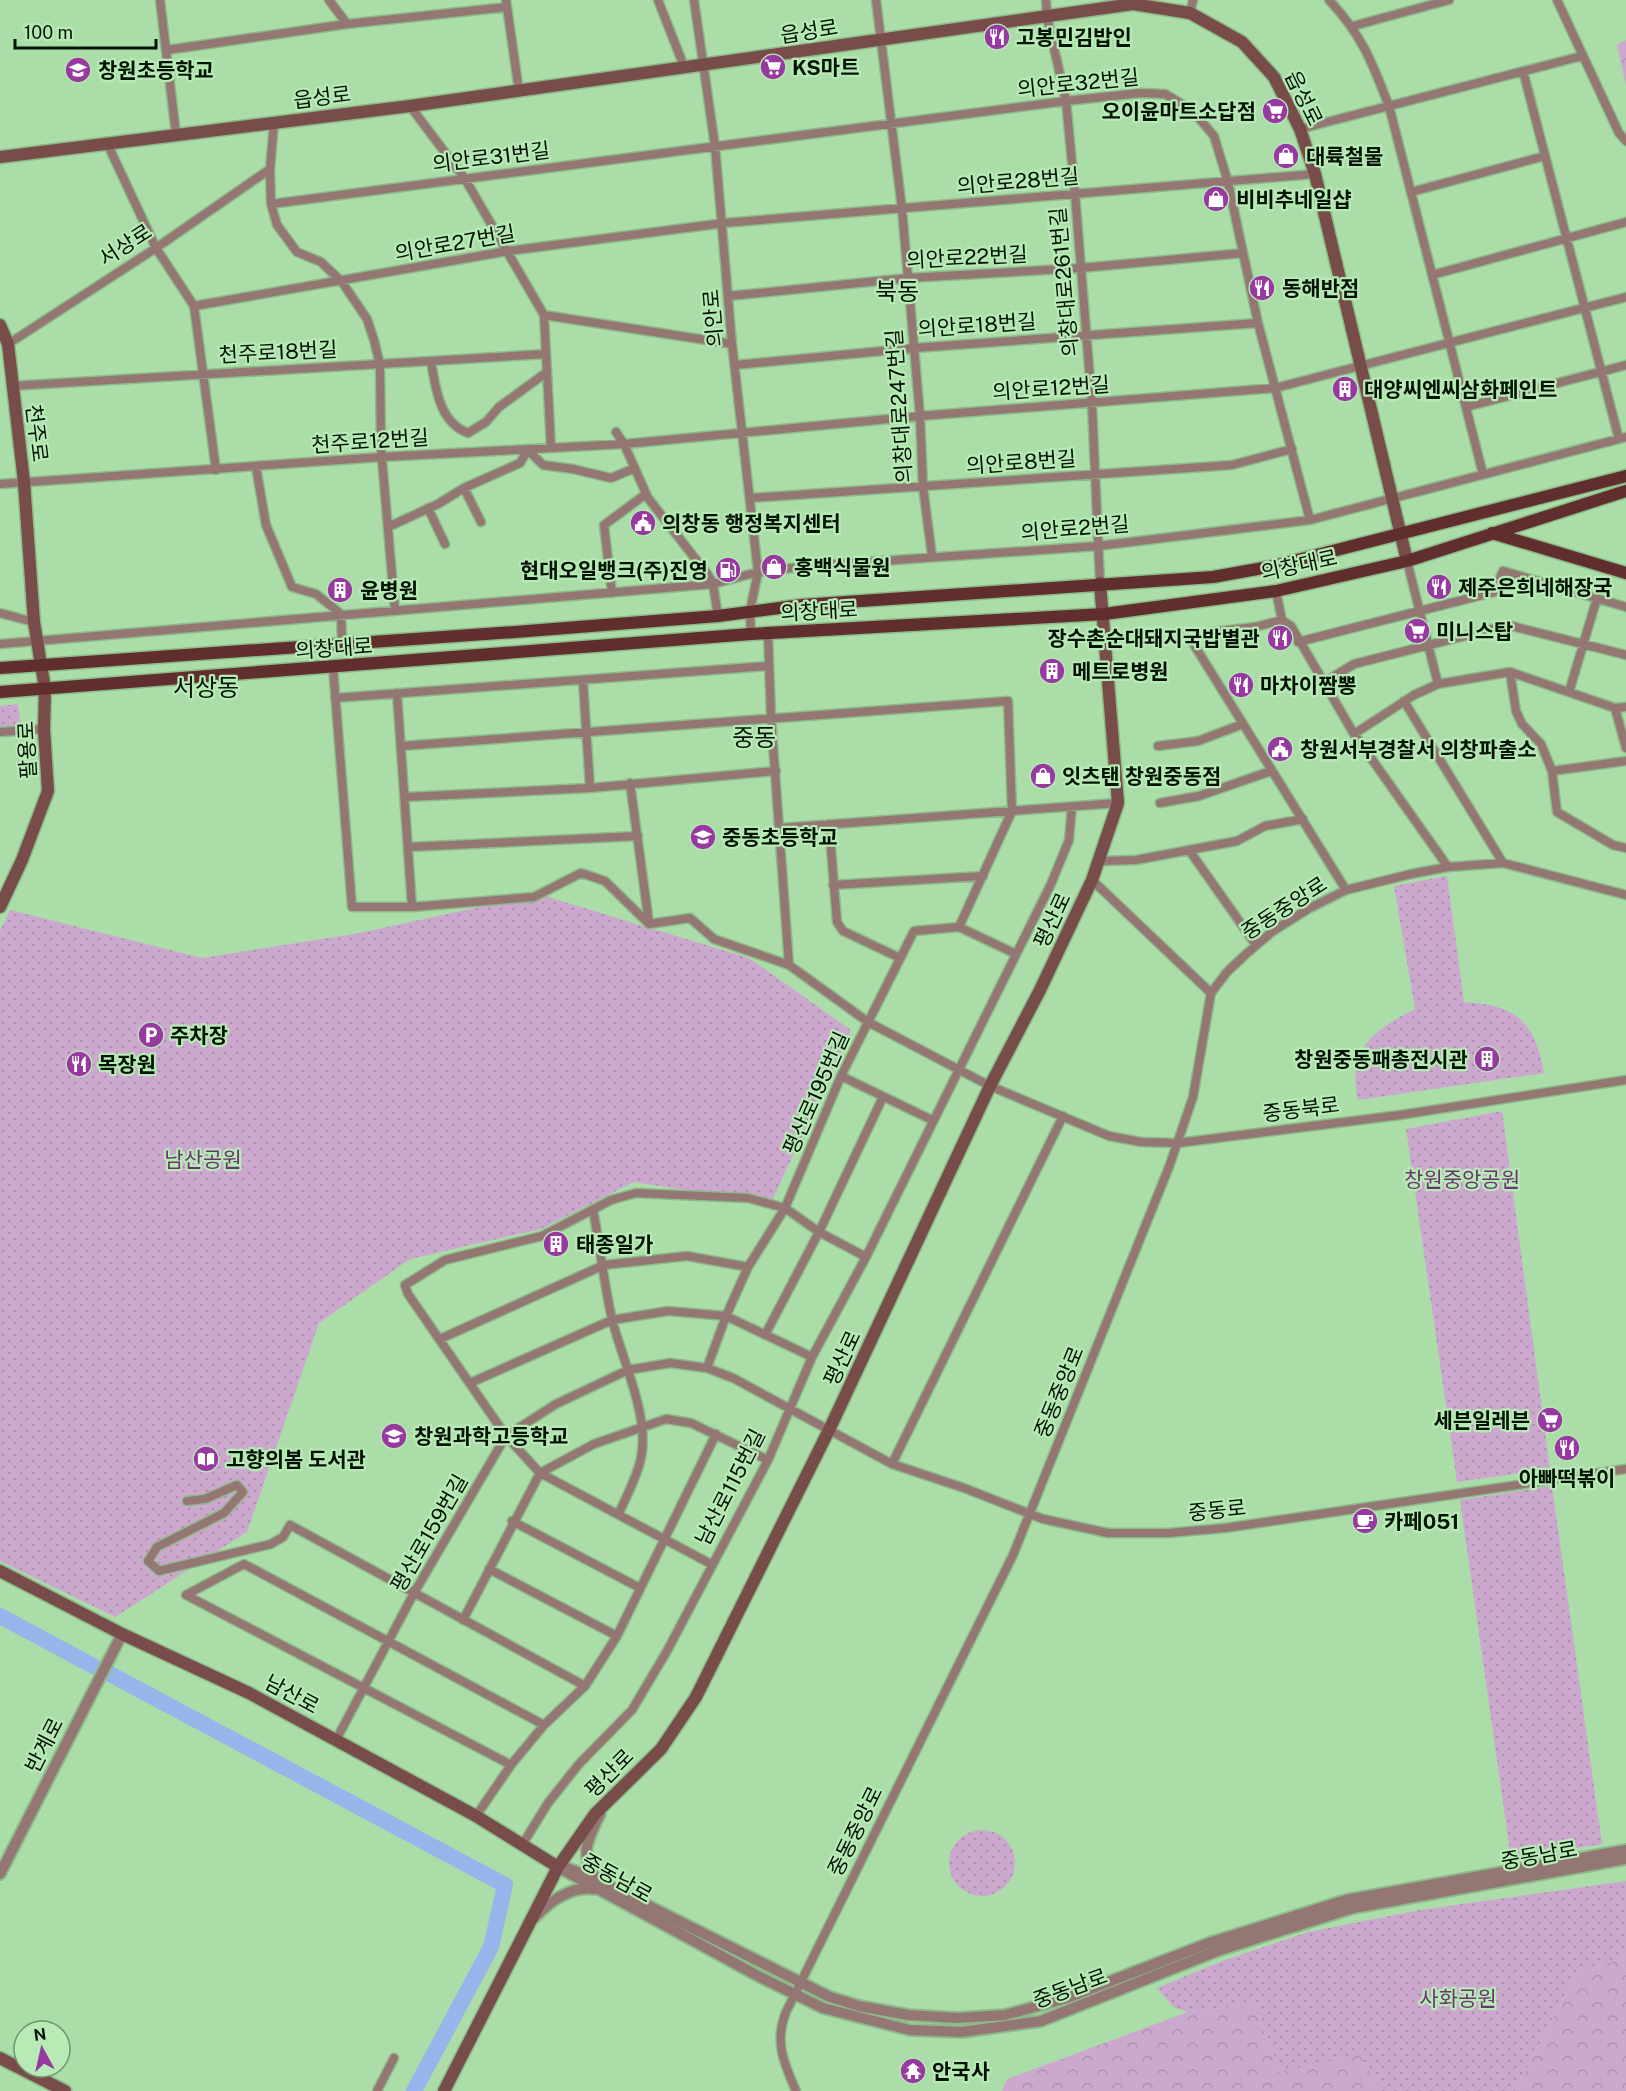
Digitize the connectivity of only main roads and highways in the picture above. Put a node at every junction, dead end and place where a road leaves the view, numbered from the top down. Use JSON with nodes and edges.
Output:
{"nodes":[{"id":1,"x":0,"y":157,"type":"edge"},
{"id":2,"x":0,"y":325,"type":"edge"},
{"id":3,"x":4,"y":348,"type":"edge"},
{"id":4,"x":1626,"y":476,"type":"edge"},
{"id":5,"x":1626,"y":491,"type":"edge"},
{"id":6,"x":1491,"y":533,"type":"junction"},
{"id":7,"x":1401,"y":534,"type":"junction"},
{"id":8,"x":1407,"y":561,"type":"junction"},
{"id":9,"x":1626,"y":573,"type":"edge"},
{"id":10,"x":1100,"y":583,"type":"junction"},
{"id":11,"x":1104,"y":614,"type":"junction"},
{"id":12,"x":42,"y":664,"type":"junction"},
{"id":13,"x":0,"y":668,"type":"edge"},
{"id":14,"x":45,"y":689,"type":"junction"},
{"id":15,"x":0,"y":692,"type":"edge"},
{"id":16,"x":0,"y":907,"type":"edge"},
{"id":17,"x":0,"y":1571,"type":"edge"},
{"id":18,"x":558,"y":1867,"type":"junction"},
{"id":19,"x":0,"y":2058,"type":"edge"},
{"id":20,"x":65,"y":2091,"type":"edge"},
{"id":21,"x":444,"y":2091,"type":"edge"}],
"edges":[{"from":1,"to":7,"type":"main road","name":"읍성로"},
{"from":2,"to":3,"type":"main road","name":"천주로"},
{"from":3,"to":12,"type":"main road","name":"천주로"},
{"from":4,"to":7,"type":"main road","name":"의창대로"},
{"from":5,"to":6,"type":"main road","name":"의창대로"},
{"from":6,"to":8,"type":"main road","name":"의창대로"},
{"from":6,"to":9,"type":"main road"},
{"from":7,"to":8,"type":"main road","name":"읍성로"},
{"from":7,"to":10,"type":"main road","name":"의창대로"},
{"from":8,"to":11,"type":"main road","name":"의창대로"},
{"from":10,"to":11,"type":"main road","name":"평산로"},
{"from":10,"to":12,"type":"main road","name":"의창대로"},
{"from":11,"to":14,"type":"main road","name":"의창대로"},
{"from":11,"to":18,"type":"main road","name":"평산로"},
{"from":12,"to":13,"type":"main road","name":"의창대로"},
{"from":12,"to":14,"type":"main road","name":"천주로"},
{"from":14,"to":15,"type":"main road","name":"의창대로"},
{"from":14,"to":16,"type":"main road","name":"팔용로"},
{"from":17,"to":18,"type":"main road","name":"남산로"},
{"from":18,"to":21,"type":"main road","name":"평산로"},
{"from":19,"to":20,"type":"main road"}]}
